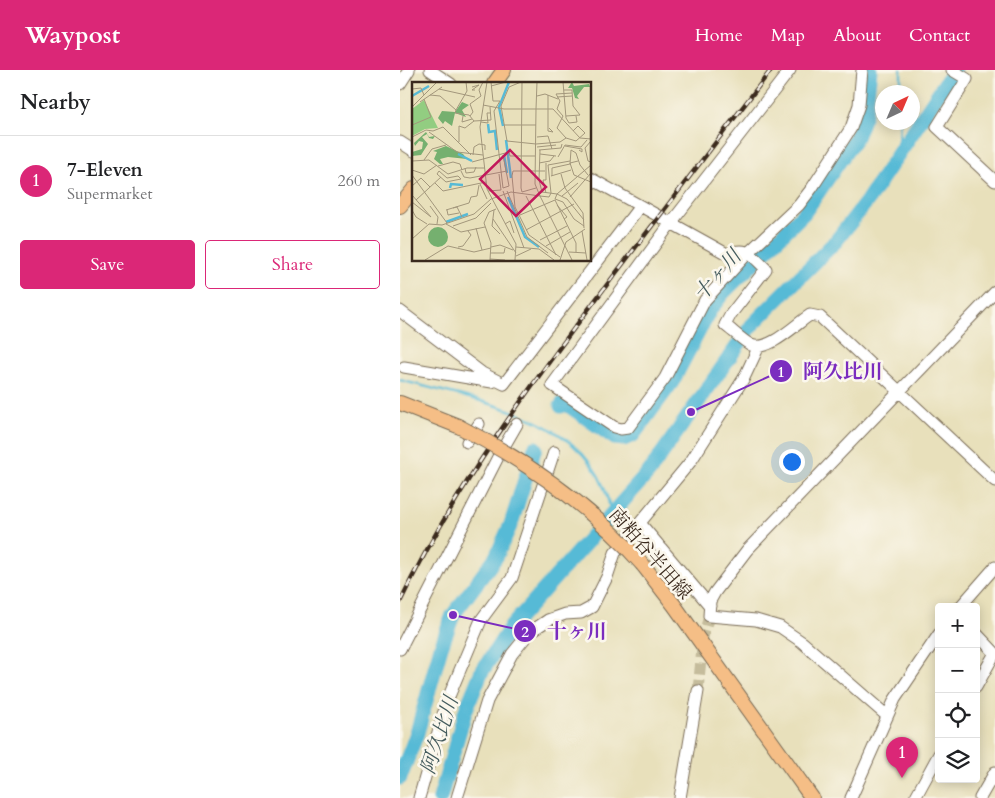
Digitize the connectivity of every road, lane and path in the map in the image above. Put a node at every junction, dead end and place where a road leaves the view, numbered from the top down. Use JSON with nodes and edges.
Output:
{"nodes":[{"id":1,"x":409,"y":70,"type":"edge"},
{"id":2,"x":430,"y":70,"type":"edge"},
{"id":3,"x":504,"y":70,"type":"edge"},
{"id":4,"x":790,"y":70,"type":"edge"},
{"id":5,"x":862,"y":70,"type":"edge"},
{"id":6,"x":952,"y":70,"type":"edge"},
{"id":7,"x":448,"y":82,"type":"edge"},
{"id":8,"x":495,"y":82,"type":"edge"},
{"id":9,"x":400,"y":84,"type":"edge"},
{"id":10,"x":400,"y":142,"type":"edge"},
{"id":11,"x":412,"y":150,"type":"edge"},
{"id":12,"x":591,"y":179,"type":"edge"},
{"id":13,"x":995,"y":181,"type":"edge"},
{"id":14,"x":412,"y":191,"type":"edge"},
{"id":15,"x":400,"y":206,"type":"edge"},
{"id":16,"x":640,"y":206,"type":"junction"},
{"id":17,"x":671,"y":223,"type":"junction"},
{"id":18,"x":753,"y":257,"type":"junction"},
{"id":19,"x":995,"y":292,"type":"edge"},
{"id":20,"x":400,"y":311,"type":"edge"},
{"id":21,"x":755,"y":346,"type":"junction"},
{"id":22,"x":404,"y":367,"type":"dead end"},
{"id":23,"x":504,"y":384,"type":"junction"},
{"id":24,"x":900,"y":393,"type":"junction"},
{"id":25,"x":400,"y":403,"type":"edge"},
{"id":26,"x":479,"y":424,"type":"dead end"},
{"id":27,"x":517,"y":424,"type":"dead end"},
{"id":28,"x":467,"y":442,"type":"dead end"},
{"id":29,"x":554,"y":452,"type":"dead end"},
{"id":30,"x":995,"y":481,"type":"edge"},
{"id":31,"x":640,"y":523,"type":"junction"},
{"id":32,"x":995,"y":567,"type":"edge"},
{"id":33,"x":964,"y":603,"type":"edge"},
{"id":34,"x":710,"y":606,"type":"junction"},
{"id":35,"x":980,"y":637,"type":"edge"},
{"id":36,"x":935,"y":640,"type":"edge"},
{"id":37,"x":400,"y":649,"type":"edge"},
{"id":38,"x":995,"y":653,"type":"edge"},
{"id":39,"x":980,"y":680,"type":"edge"},
{"id":40,"x":698,"y":691,"type":"tunnel mouth"},
{"id":41,"x":886,"y":715,"type":"junction"},
{"id":42,"x":935,"y":761,"type":"edge"},
{"id":43,"x":995,"y":772,"type":"edge"},
{"id":44,"x":419,"y":798,"type":"edge"},
{"id":45,"x":457,"y":798,"type":"edge"},
{"id":46,"x":680,"y":798,"type":"edge"},
{"id":47,"x":812,"y":798,"type":"edge"},
{"id":48,"x":851,"y":798,"type":"edge"},
{"id":49,"x":915,"y":798,"type":"edge"},
{"id":50,"x":980,"y":798,"type":"edge"}],
"edges":[{"from":1,"to":9,"type":"street"},
{"from":2,"to":7,"type":"street"},
{"from":3,"to":8,"type":"main road"},
{"from":4,"to":17,"type":"street"},
{"from":5,"to":18,"type":"street"},
{"from":6,"to":13,"type":"street"},
{"from":10,"to":11,"type":"street"},
{"from":12,"to":16,"type":"street"},
{"from":14,"to":15,"type":"main road"},
{"from":16,"to":17,"type":"street"},
{"from":16,"to":23,"type":"street"},
{"from":17,"to":18,"type":"street"},
{"from":17,"to":18,"type":"street"},
{"from":18,"to":21,"type":"street"},
{"from":19,"to":24,"type":"street"},
{"from":20,"to":23,"type":"street"},
{"from":21,"to":24,"type":"street"},
{"from":21,"to":31,"type":"street"},
{"from":22,"to":23,"type":"street"},
{"from":24,"to":30,"type":"street"},
{"from":24,"to":34,"type":"street"},
{"from":25,"to":47,"type":"main road","name":"南粕谷半田線","bridge":true},
{"from":26,"to":28,"type":"street"},
{"from":27,"to":37,"type":"street"},
{"from":29,"to":44,"type":"street"},
{"from":31,"to":34,"type":"street"},
{"from":31,"to":45,"type":"street"},
{"from":32,"to":33,"type":"street"},
{"from":34,"to":41,"type":"street"},
{"from":35,"to":38,"type":"street"},
{"from":36,"to":41,"type":"street"},
{"from":38,"to":39,"type":"street"},
{"from":40,"to":46,"type":"street"},
{"from":41,"to":48,"type":"street"},
{"from":42,"to":49,"type":"street"},
{"from":43,"to":50,"type":"street"}]}
